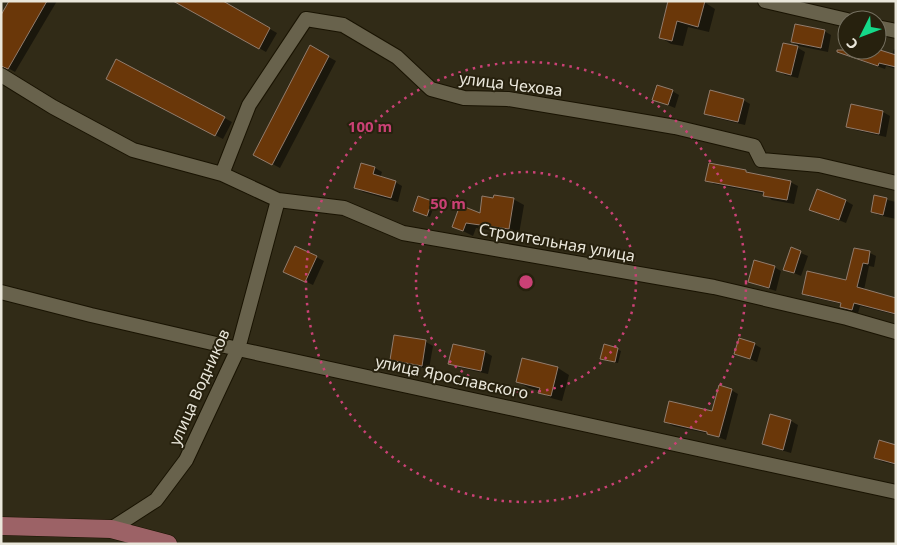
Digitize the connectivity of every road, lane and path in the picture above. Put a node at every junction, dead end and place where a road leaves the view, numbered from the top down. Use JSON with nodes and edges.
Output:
{"nodes":[{"id":1,"x":765,"y":1,"type":"edge"},
{"id":2,"x":837,"y":18,"type":"edge"},
{"id":3,"x":1,"y":74,"type":"edge"},
{"id":4,"x":222,"y":174,"type":"junction"},
{"id":5,"x":896,"y":183,"type":"edge"},
{"id":6,"x":278,"y":200,"type":"junction"},
{"id":7,"x":1,"y":292,"type":"edge"},
{"id":8,"x":896,"y":332,"type":"edge"},
{"id":9,"x":238,"y":349,"type":"junction"},
{"id":10,"x":896,"y":492,"type":"edge"},
{"id":11,"x":1,"y":526,"type":"edge"},
{"id":12,"x":111,"y":529,"type":"junction"},
{"id":13,"x":168,"y":544,"type":"edge"}],
"edges":[{"from":1,"to":2,"type":"street"},
{"from":3,"to":4,"type":"street","name":"Строительная улица"},
{"from":4,"to":5,"type":"street","name":"улица Чехова"},
{"from":4,"to":6,"type":"street","name":"Строительная улица"},
{"from":6,"to":8,"type":"street","name":"Строительная улица"},
{"from":6,"to":9,"type":"street","name":"улица Водников"},
{"from":7,"to":9,"type":"street","name":"улица Ярославского"},
{"from":9,"to":10,"type":"street","name":"улица Ярославского"},
{"from":9,"to":12,"type":"street","name":"улица Водников"},
{"from":11,"to":12,"type":"main road"},
{"from":12,"to":13,"type":"main road"}]}
